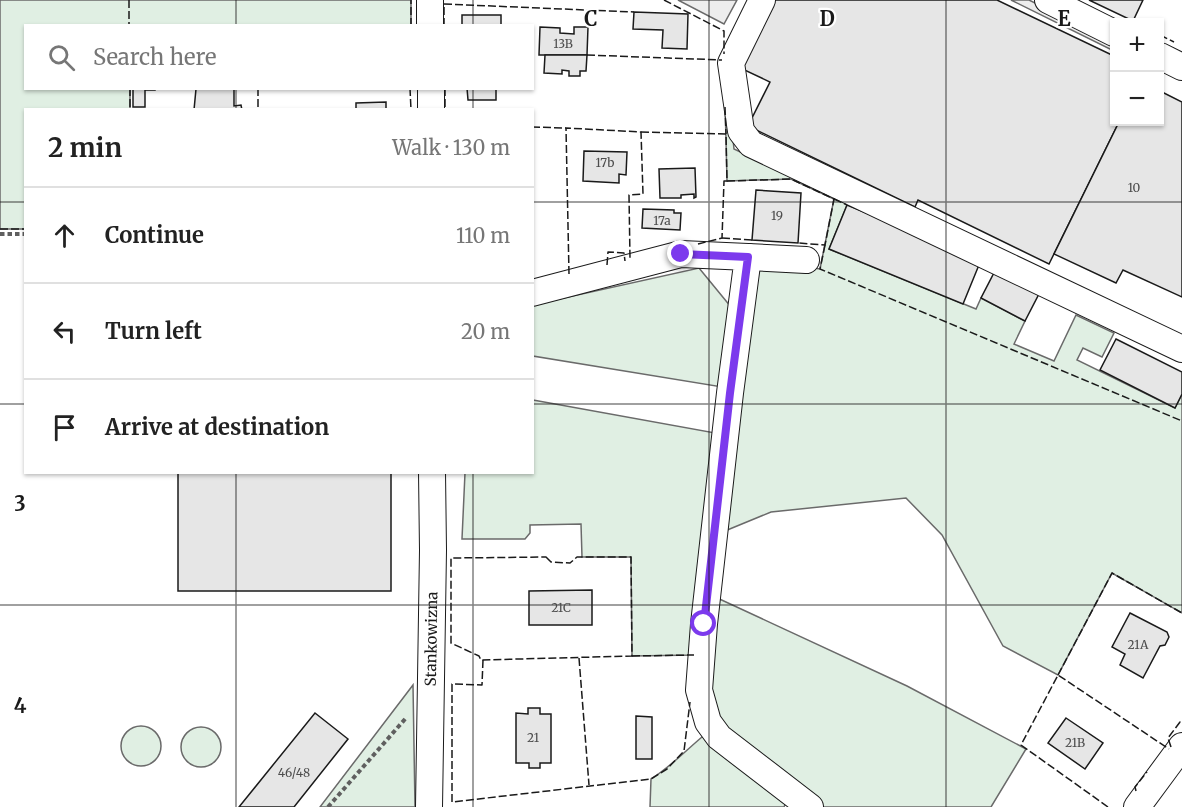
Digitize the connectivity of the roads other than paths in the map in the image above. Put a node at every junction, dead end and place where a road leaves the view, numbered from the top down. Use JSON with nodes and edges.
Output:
{"nodes":[{"id":1,"x":430,"y":0,"type":"edge"},
{"id":2,"x":762,"y":0,"type":"edge"},
{"id":3,"x":1048,"y":0,"type":"edge"},
{"id":4,"x":430,"y":24,"type":"edge"},
{"id":5,"x":1110,"y":31,"type":"edge"},
{"id":6,"x":431,"y":90,"type":"edge"},
{"id":7,"x":431,"y":108,"type":"edge"},
{"id":8,"x":748,"y":257,"type":"junction"},
{"id":9,"x":806,"y":260,"type":"dead end"},
{"id":10,"x":534,"y":292,"type":"edge"},
{"id":11,"x":1182,"y":349,"type":"edge"},
{"id":12,"x":432,"y":474,"type":"edge"},
{"id":13,"x":1182,"y":746,"type":"edge"},
{"id":14,"x":429,"y":807,"type":"edge"},
{"id":15,"x":810,"y":807,"type":"edge"},
{"id":16,"x":1137,"y":807,"type":"edge"}],
"edges":[{"from":1,"to":4,"type":"street"},
{"from":2,"to":11,"type":"street"},
{"from":3,"to":5,"type":"street"},
{"from":6,"to":7,"type":"street"},
{"from":8,"to":9,"type":"street"},
{"from":8,"to":10,"type":"street"},
{"from":8,"to":15,"type":"street"},
{"from":12,"to":14,"type":"street","name":"Stankowizna"},
{"from":13,"to":16,"type":"street"}]}
